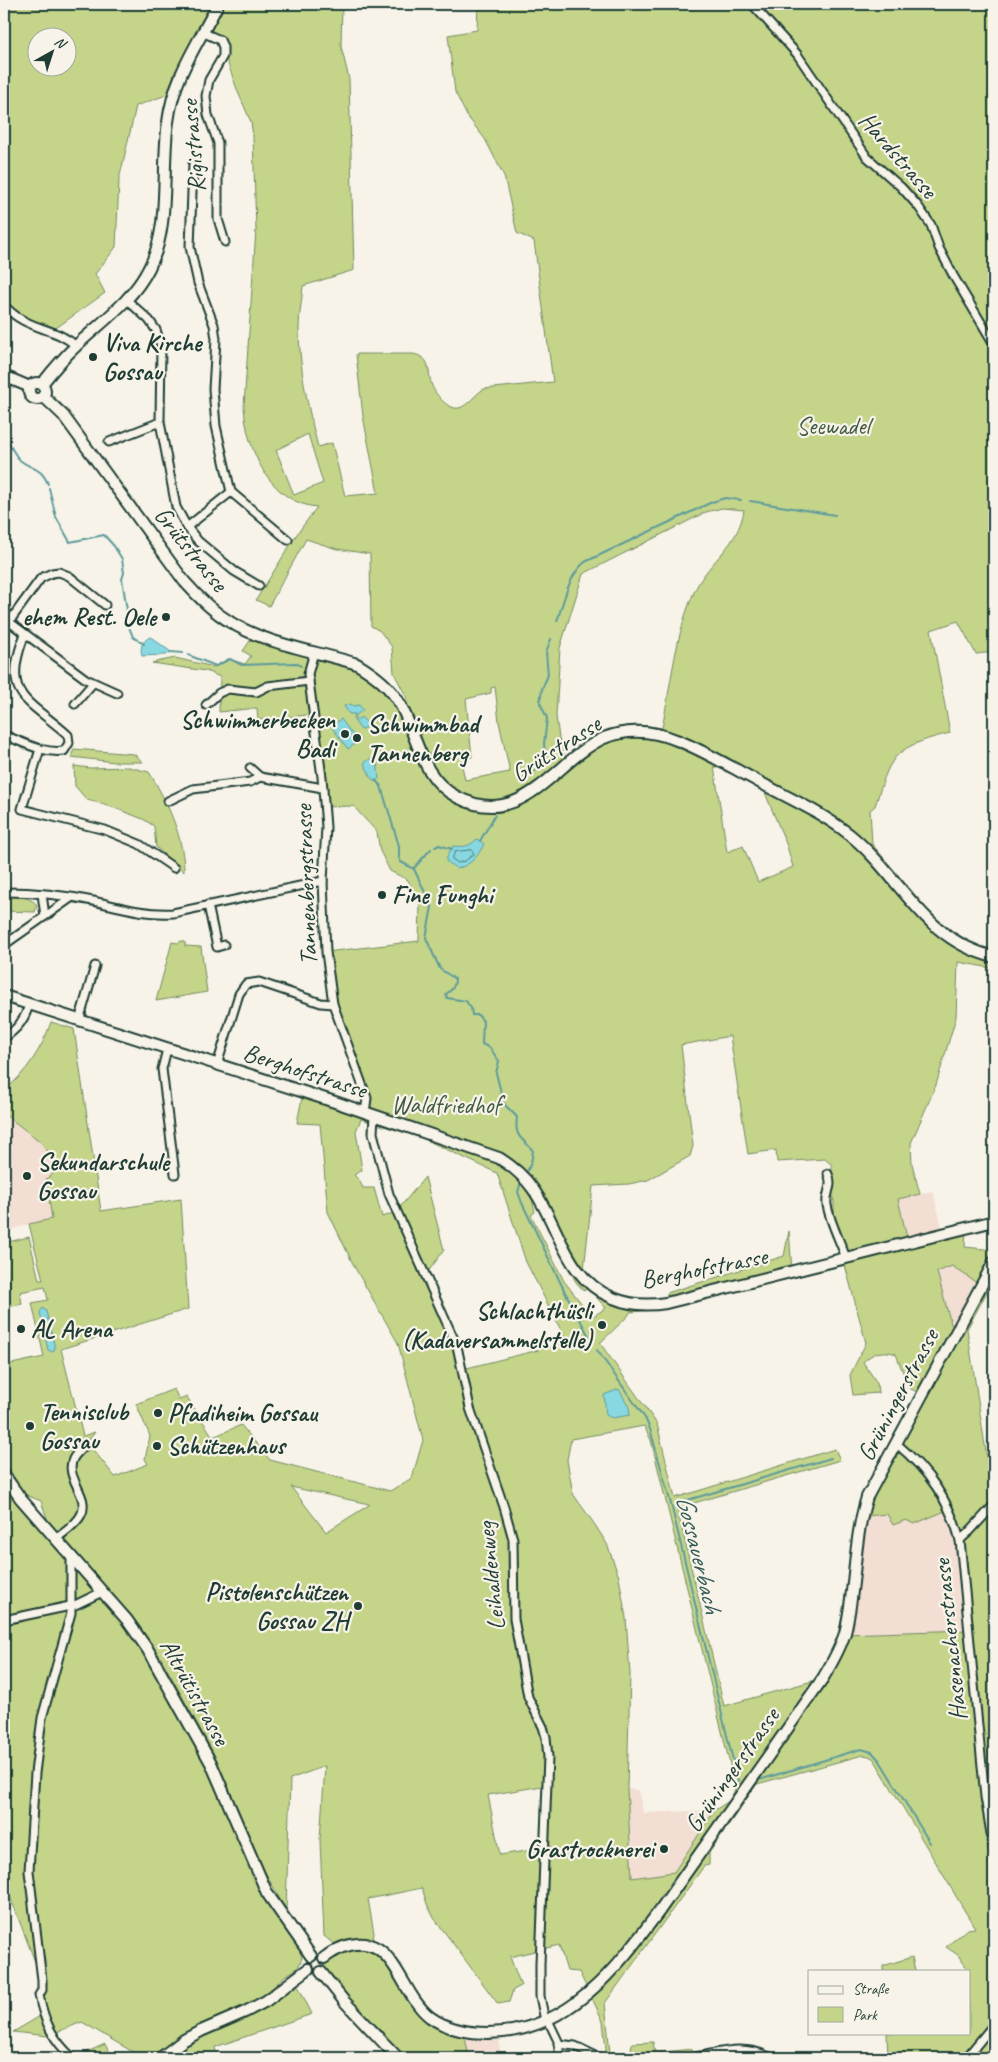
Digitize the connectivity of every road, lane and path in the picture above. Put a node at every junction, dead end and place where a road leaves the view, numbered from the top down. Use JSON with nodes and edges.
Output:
{"nodes":[{"id":1,"x":218,"y":4,"type":"edge"},
{"id":2,"x":752,"y":4,"type":"edge"},
{"id":3,"x":202,"y":32,"type":"junction"},
{"id":4,"x":193,"y":164,"type":"dead end"},
{"id":5,"x":225,"y":242,"type":"dead end"},
{"id":6,"x":127,"y":300,"type":"junction"},
{"id":7,"x":4,"y":305,"type":"edge"},
{"id":8,"x":994,"y":344,"type":"edge"},
{"id":9,"x":76,"y":346,"type":"junction"},
{"id":10,"x":4,"y":376,"type":"edge"},
{"id":11,"x":42,"y":384,"type":"junction"},
{"id":12,"x":30,"y":387,"type":"junction"},
{"id":13,"x":44,"y":396,"type":"junction"},
{"id":14,"x":160,"y":422,"type":"junction"},
{"id":15,"x":109,"y":442,"type":"dead end"},
{"id":16,"x":231,"y":492,"type":"junction"},
{"id":17,"x":187,"y":527,"type":"junction"},
{"id":18,"x":288,"y":540,"type":"dead end"},
{"id":19,"x":259,"y":586,"type":"dead end"},
{"id":20,"x":105,"y":605,"type":"dead end"},
{"id":21,"x":6,"y":620,"type":"edge"},
{"id":22,"x":25,"y":634,"type":"junction"},
{"id":23,"x":314,"y":652,"type":"junction"},
{"id":24,"x":308,"y":681,"type":"junction"},
{"id":25,"x":93,"y":682,"type":"junction"},
{"id":26,"x":117,"y":693,"type":"dead end"},
{"id":27,"x":75,"y":704,"type":"dead end"},
{"id":28,"x":206,"y":705,"type":"dead end"},
{"id":29,"x":4,"y":735,"type":"edge"},
{"id":30,"x":40,"y":749,"type":"junction"},
{"id":31,"x":250,"y":768,"type":"dead end"},
{"id":32,"x":260,"y":777,"type":"junction"},
{"id":33,"x":323,"y":788,"type":"junction"},
{"id":34,"x":168,"y":801,"type":"dead end"},
{"id":35,"x":174,"y":868,"type":"dead end"},
{"id":36,"x":323,"y":881,"type":"junction"},
{"id":37,"x":4,"y":892,"type":"edge"},
{"id":38,"x":42,"y":894,"type":"junction"},
{"id":39,"x":70,"y":898,"type":"junction"},
{"id":40,"x":208,"y":906,"type":"junction"},
{"id":41,"x":45,"y":916,"type":"junction"},
{"id":42,"x":4,"y":945,"type":"edge"},
{"id":43,"x":224,"y":945,"type":"dead end"},
{"id":44,"x":994,"y":957,"type":"edge"},
{"id":45,"x":95,"y":966,"type":"dead end"},
{"id":46,"x":4,"y":996,"type":"edge"},
{"id":47,"x":333,"y":1004,"type":"junction"},
{"id":48,"x":28,"y":1005,"type":"junction"},
{"id":49,"x":79,"y":1021,"type":"junction"},
{"id":50,"x":4,"y":1038,"type":"edge"},
{"id":51,"x":167,"y":1049,"type":"junction"},
{"id":52,"x":217,"y":1065,"type":"junction"},
{"id":53,"x":369,"y":1114,"type":"junction"},
{"id":54,"x":175,"y":1174,"type":"dead end"},
{"id":55,"x":828,"y":1174,"type":"dead end"},
{"id":56,"x":994,"y":1221,"type":"edge"},
{"id":57,"x":846,"y":1258,"type":"junction"},
{"id":58,"x":994,"y":1262,"type":"edge"},
{"id":59,"x":86,"y":1444,"type":"dead end"},
{"id":60,"x":897,"y":1444,"type":"junction"},
{"id":61,"x":4,"y":1475,"type":"edge"},
{"id":62,"x":994,"y":1505,"type":"edge"},
{"id":63,"x":56,"y":1539,"type":"junction"},
{"id":64,"x":960,"y":1540,"type":"junction"},
{"id":65,"x":71,"y":1557,"type":"junction"},
{"id":66,"x":102,"y":1592,"type":"junction"},
{"id":67,"x":71,"y":1606,"type":"junction"},
{"id":68,"x":4,"y":1620,"type":"edge"},
{"id":69,"x":994,"y":1852,"type":"edge"},
{"id":70,"x":311,"y":1956,"type":"junction"},
{"id":71,"x":324,"y":1958,"type":"junction"},
{"id":72,"x":308,"y":1969,"type":"junction"},
{"id":73,"x":321,"y":1972,"type":"junction"},
{"id":74,"x":547,"y":2020,"type":"junction"},
{"id":75,"x":994,"y":2024,"type":"edge"},
{"id":76,"x":558,"y":2044,"type":"junction"},
{"id":77,"x":73,"y":2058,"type":"edge"},
{"id":78,"x":160,"y":2058,"type":"edge"},
{"id":79,"x":398,"y":2058,"type":"edge"},
{"id":80,"x":560,"y":2058,"type":"edge"},
{"id":81,"x":600,"y":2058,"type":"edge"},
{"id":82,"x":690,"y":2058,"type":"edge"},
{"id":83,"x":772,"y":2058,"type":"edge"},
{"id":84,"x":966,"y":2058,"type":"edge"}],
"edges":[{"from":1,"to":3,"type":"main road"},
{"from":2,"to":8,"type":"street","name":"Hardstrasse"},
{"from":3,"to":5,"type":"street","name":"Rigistrasse"},
{"from":3,"to":6,"type":"main road"},
{"from":4,"to":16,"type":"street"},
{"from":6,"to":9,"type":"main road"},
{"from":6,"to":14,"type":"street"},
{"from":7,"to":9,"type":"street"},
{"from":9,"to":11,"type":"main road"},
{"from":10,"to":12,"type":"main road"},
{"from":11,"to":12,"type":"main road"},
{"from":11,"to":13,"type":"main road"},
{"from":12,"to":13,"type":"main road"},
{"from":13,"to":23,"type":"main road","name":"Grütstrasse"},
{"from":14,"to":15,"type":"street"},
{"from":14,"to":17,"type":"street"},
{"from":16,"to":17,"type":"street"},
{"from":16,"to":18,"type":"street"},
{"from":17,"to":19,"type":"street"},
{"from":20,"to":21,"type":"street"},
{"from":21,"to":22,"type":"street"},
{"from":22,"to":25,"type":"street"},
{"from":22,"to":30,"type":"street"},
{"from":23,"to":24,"type":"street","name":"Tannenbergstrasse"},
{"from":23,"to":44,"type":"main road","name":"Grütstrasse"},
{"from":24,"to":28,"type":"street"},
{"from":24,"to":33,"type":"street","name":"Tannenbergstrasse"},
{"from":25,"to":26,"type":"street"},
{"from":25,"to":27,"type":"street"},
{"from":29,"to":30,"type":"street"},
{"from":30,"to":35,"type":"street"},
{"from":31,"to":32,"type":"street"},
{"from":32,"to":33,"type":"street"},
{"from":32,"to":34,"type":"street"},
{"from":33,"to":36,"type":"street","name":"Tannenbergstrasse"},
{"from":36,"to":40,"type":"street"},
{"from":36,"to":47,"type":"street","name":"Tannenbergstrasse"},
{"from":37,"to":38,"type":"street"},
{"from":38,"to":39,"type":"street"},
{"from":38,"to":41,"type":"street"},
{"from":39,"to":40,"type":"street"},
{"from":39,"to":41,"type":"street"},
{"from":40,"to":43,"type":"street"},
{"from":41,"to":42,"type":"street"},
{"from":45,"to":49,"type":"street"},
{"from":46,"to":48,"type":"main road","name":"Berghofstrasse"},
{"from":47,"to":52,"type":"street"},
{"from":47,"to":53,"type":"street","name":"Tannenbergstrasse"},
{"from":48,"to":49,"type":"main road","name":"Berghofstrasse"},
{"from":48,"to":50,"type":"street"},
{"from":49,"to":51,"type":"main road","name":"Berghofstrasse"},
{"from":51,"to":52,"type":"main road","name":"Berghofstrasse"},
{"from":51,"to":54,"type":"street"},
{"from":52,"to":53,"type":"main road","name":"Berghofstrasse"},
{"from":53,"to":57,"type":"main road","name":"Berghofstrasse"},
{"from":53,"to":74,"type":"street","name":"Leihaldenweg"},
{"from":55,"to":57,"type":"street"},
{"from":56,"to":57,"type":"main road","name":"Berghofstrasse"},
{"from":58,"to":60,"type":"main road","name":"Grüningerstrasse"},
{"from":59,"to":63,"type":"street"},
{"from":60,"to":64,"type":"street","name":"Hasenacherstrasse"},
{"from":60,"to":74,"type":"main road","name":"Grüningerstrasse"},
{"from":61,"to":63,"type":"main road","name":"Altrütistrasse"},
{"from":62,"to":64,"type":"street"},
{"from":63,"to":65,"type":"main road","name":"Altrütistrasse"},
{"from":64,"to":69,"type":"street","name":"Hasenacherstrasse"},
{"from":65,"to":66,"type":"main road","name":"Altrütistrasse"},
{"from":65,"to":67,"type":"street"},
{"from":66,"to":67,"type":"street"},
{"from":66,"to":70,"type":"main road","name":"Altrütistrasse"},
{"from":67,"to":68,"type":"street"},
{"from":67,"to":77,"type":"street"},
{"from":70,"to":71,"type":"main road"},
{"from":70,"to":72,"type":"main road"},
{"from":71,"to":73,"type":"main road"},
{"from":71,"to":74,"type":"main road","name":"Grüningerstrasse"},
{"from":72,"to":73,"type":"main road"},
{"from":72,"to":78,"type":"main road"},
{"from":73,"to":79,"type":"main road"},
{"from":74,"to":76,"type":"street","name":"Leihaldenweg"},
{"from":75,"to":84,"type":"street"},
{"from":76,"to":80,"type":"street","name":"Leihaldenweg"},
{"from":76,"to":81,"type":"street"},
{"from":82,"to":83,"type":"street"}]}
